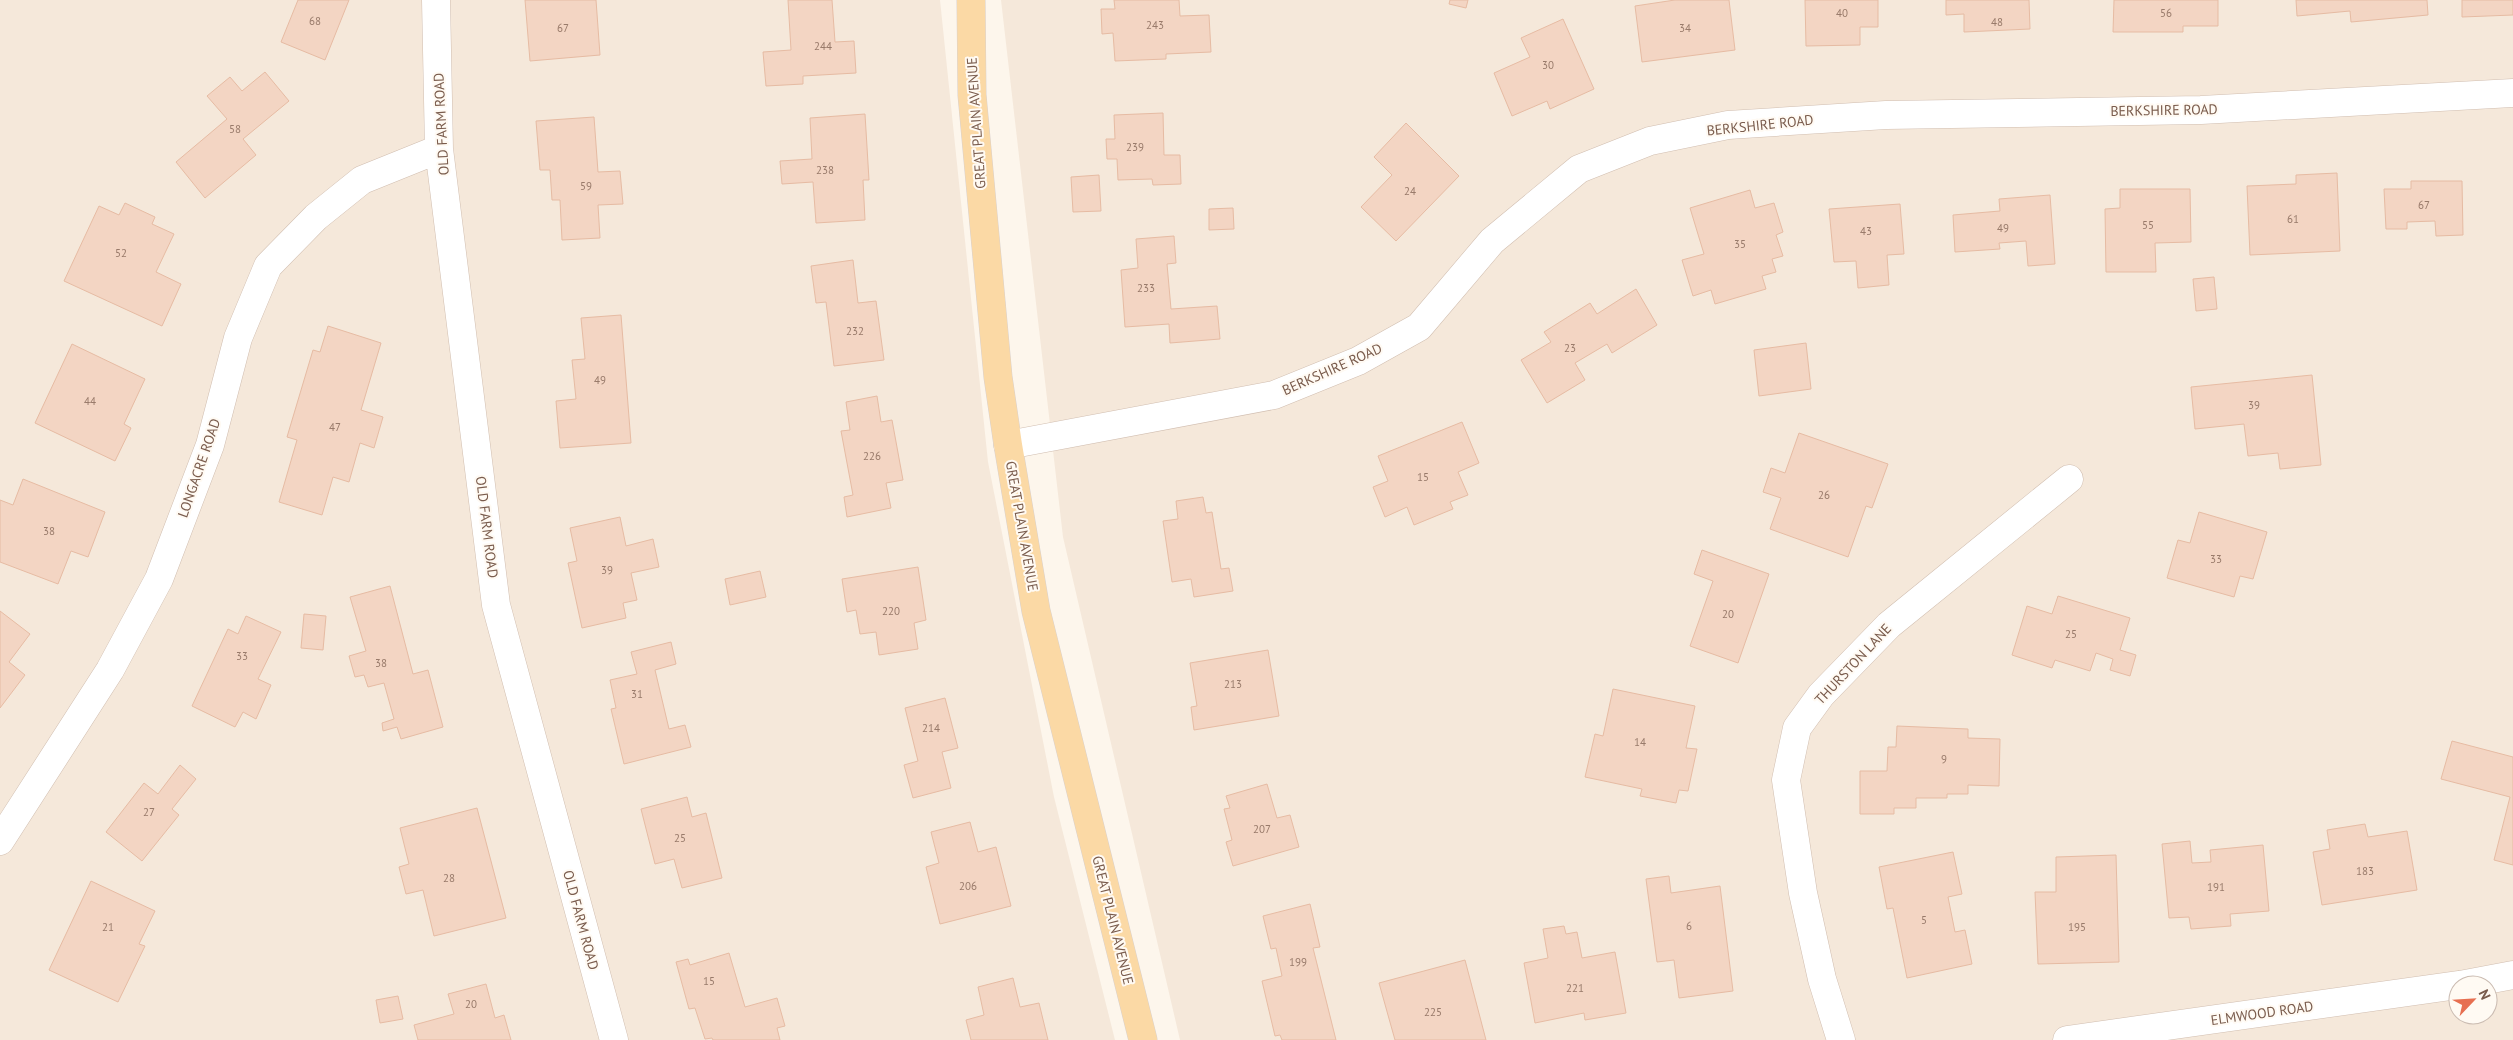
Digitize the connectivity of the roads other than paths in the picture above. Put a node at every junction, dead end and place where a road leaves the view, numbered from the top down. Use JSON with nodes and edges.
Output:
{"nodes":[{"id":1,"x":436,"y":0,"type":"edge"},
{"id":2,"x":971,"y":0,"type":"edge"},
{"id":3,"x":2513,"y":93,"type":"edge"},
{"id":4,"x":439,"y":149,"type":"junction"},
{"id":5,"x":1008,"y":445,"type":"junction"},
{"id":6,"x":2069,"y":479,"type":"dead end"},
{"id":7,"x":0,"y":841,"type":"edge"},
{"id":8,"x":2513,"y":975,"type":"edge"},
{"id":9,"x":2498,"y":978,"type":"edge"},
{"id":10,"x":2448,"y":987,"type":"edge"},
{"id":11,"x":614,"y":1040,"type":"edge"},
{"id":12,"x":1143,"y":1040,"type":"edge"},
{"id":13,"x":1841,"y":1040,"type":"edge"},
{"id":14,"x":2066,"y":1040,"type":"edge"}],
"edges":[{"from":1,"to":4,"type":"street","name":"OLD FARM ROAD"},
{"from":2,"to":5,"type":"main road","name":"GREAT PLAIN AVENUE"},
{"from":3,"to":5,"type":"street","name":"BERKSHIRE ROAD"},
{"from":4,"to":7,"type":"street","name":"LONGACRE ROAD"},
{"from":4,"to":11,"type":"street","name":"OLD FARM ROAD"},
{"from":5,"to":12,"type":"main road","name":"GREAT PLAIN AVENUE"},
{"from":6,"to":13,"type":"street","name":"THURSTON LANE"},
{"from":8,"to":9,"type":"street","name":"ELMWOOD ROAD"},
{"from":10,"to":14,"type":"street","name":"ELMWOOD ROAD"}]}
